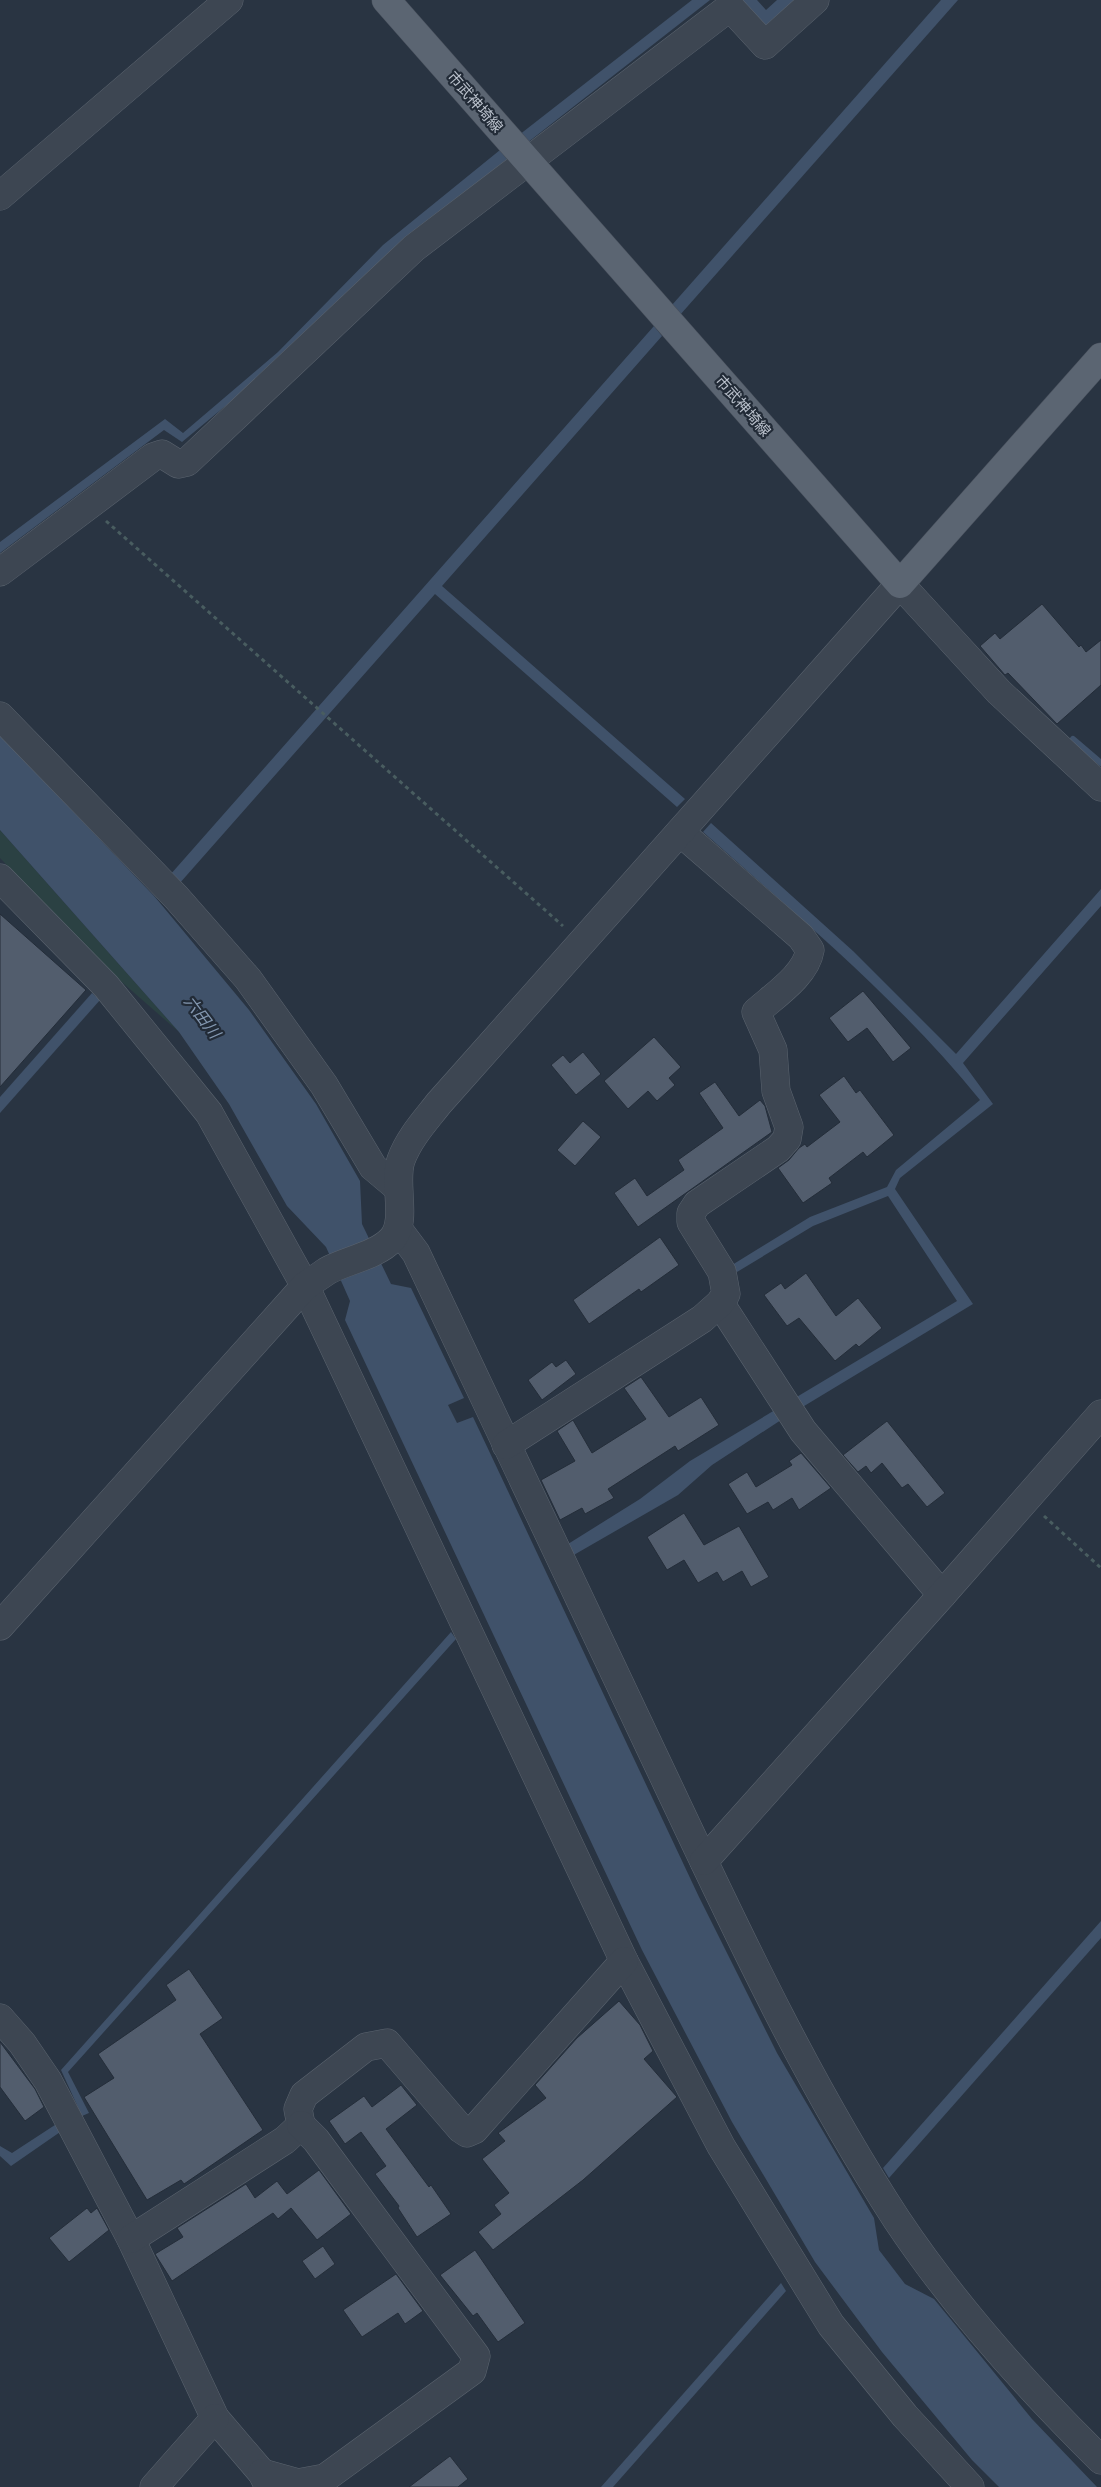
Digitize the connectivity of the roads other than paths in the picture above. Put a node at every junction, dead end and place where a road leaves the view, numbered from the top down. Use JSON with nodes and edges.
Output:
{"nodes":[{"id":1,"x":229,"y":0,"type":"edge"},
{"id":2,"x":386,"y":0,"type":"edge"},
{"id":3,"x":815,"y":0,"type":"edge"},
{"id":4,"x":528,"y":162,"type":"junction"},
{"id":5,"x":0,"y":196,"type":"edge"},
{"id":6,"x":1101,"y":357,"type":"edge"},
{"id":7,"x":0,"y":572,"type":"edge"},
{"id":8,"x":900,"y":584,"type":"junction"},
{"id":9,"x":0,"y":716,"type":"edge"},
{"id":10,"x":1101,"y":787,"type":"edge"},
{"id":11,"x":680,"y":832,"type":"junction"},
{"id":12,"x":0,"y":878,"type":"edge"},
{"id":13,"x":398,"y":1188,"type":"junction"},
{"id":14,"x":391,"y":1238,"type":"junction"},
{"id":15,"x":305,"y":1286,"type":"junction"},
{"id":16,"x":720,"y":1303,"type":"junction"},
{"id":17,"x":1101,"y":1414,"type":"edge"},
{"id":18,"x":506,"y":1445,"type":"junction"},
{"id":19,"x":942,"y":1595,"type":"junction"},
{"id":20,"x":0,"y":1626,"type":"edge"},
{"id":21,"x":704,"y":1861,"type":"junction"},
{"id":22,"x":624,"y":1961,"type":"junction"},
{"id":23,"x":0,"y":2018,"type":"edge"},
{"id":24,"x":301,"y":2125,"type":"junction"},
{"id":25,"x":131,"y":2239,"type":"junction"},
{"id":26,"x":215,"y":2418,"type":"junction"},
{"id":27,"x":1100,"y":2456,"type":"edge"},
{"id":28,"x":266,"y":2480,"type":"edge"},
{"id":29,"x":154,"y":2487,"type":"edge"},
{"id":30,"x":970,"y":2487,"type":"edge"}],
"edges":[{"from":1,"to":5,"type":"street"},
{"from":2,"to":4,"type":"main road","name":"市武神埼線"},
{"from":3,"to":4,"type":"street"},
{"from":4,"to":7,"type":"street"},
{"from":4,"to":8,"type":"main road","name":"市武神埼線"},
{"from":6,"to":8,"type":"main road"},
{"from":8,"to":10,"type":"street"},
{"from":8,"to":11,"type":"street"},
{"from":9,"to":13,"type":"street"},
{"from":11,"to":13,"type":"street"},
{"from":11,"to":16,"type":"street"},
{"from":12,"to":15,"type":"street"},
{"from":13,"to":14,"type":"street"},
{"from":14,"to":15,"type":"street"},
{"from":14,"to":18,"type":"street"},
{"from":15,"to":20,"type":"street"},
{"from":15,"to":22,"type":"street"},
{"from":16,"to":18,"type":"street"},
{"from":16,"to":19,"type":"street"},
{"from":17,"to":19,"type":"street"},
{"from":18,"to":21,"type":"street"},
{"from":19,"to":21,"type":"street"},
{"from":21,"to":27,"type":"street"},
{"from":22,"to":24,"type":"street"},
{"from":22,"to":30,"type":"street"},
{"from":23,"to":25,"type":"street"},
{"from":24,"to":25,"type":"street"},
{"from":24,"to":28,"type":"street"},
{"from":25,"to":26,"type":"street"},
{"from":26,"to":28,"type":"street"},
{"from":26,"to":29,"type":"street"}]}
